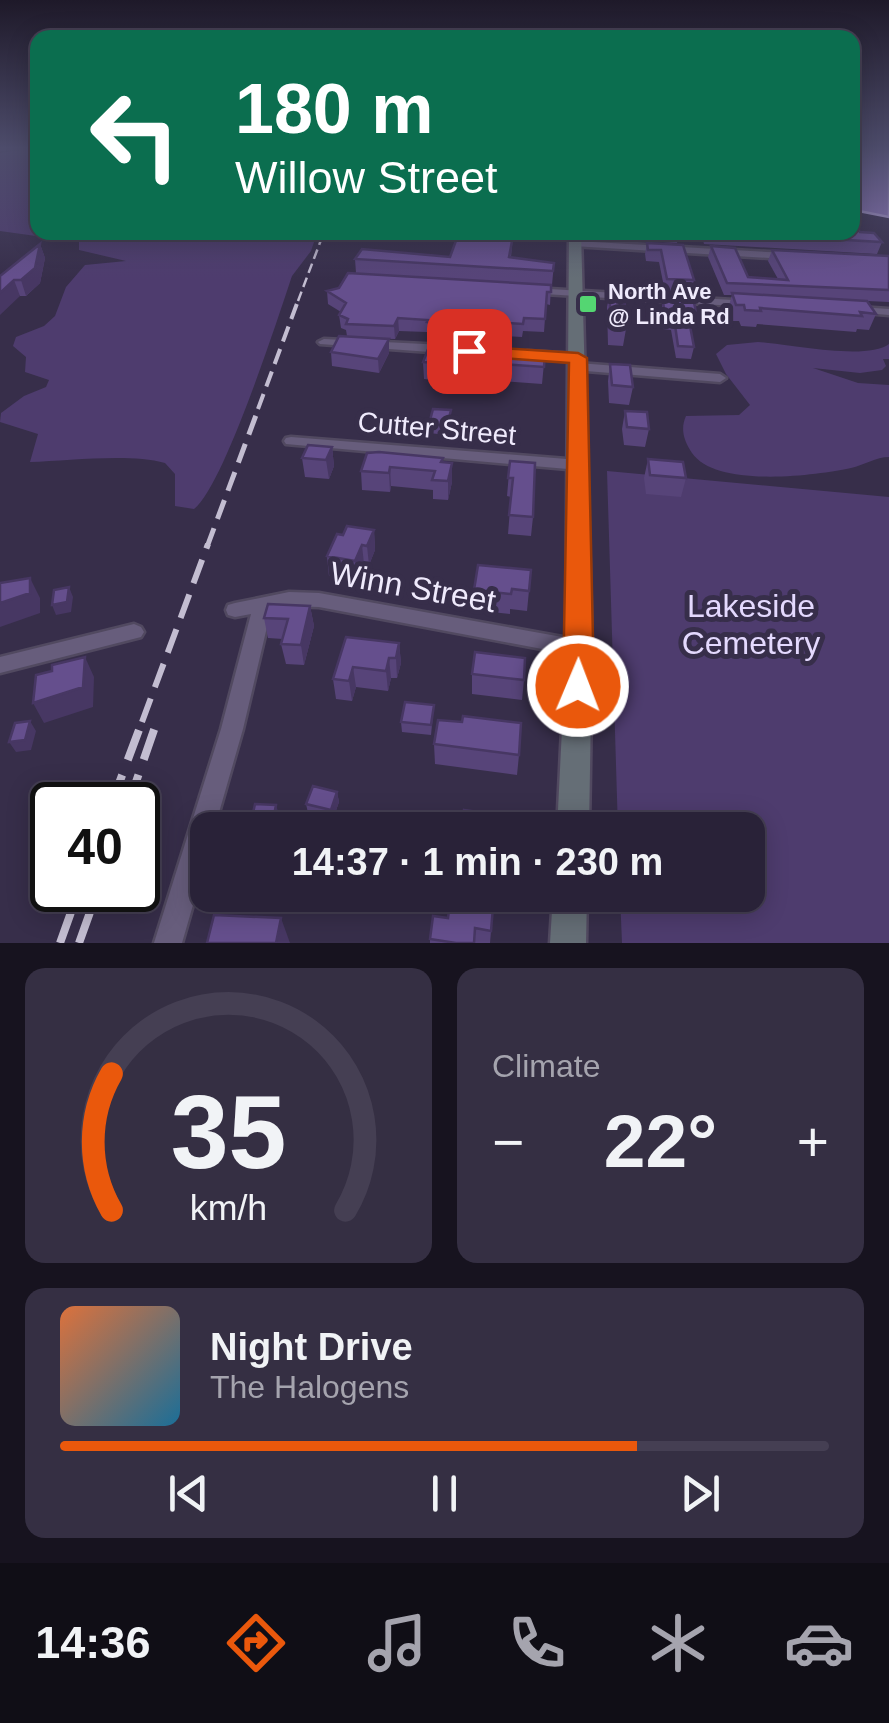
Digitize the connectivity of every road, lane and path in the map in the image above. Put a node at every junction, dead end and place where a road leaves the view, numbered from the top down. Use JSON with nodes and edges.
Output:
{"nodes":[{"id":1,"x":575,"y":240,"type":"edge"},
{"id":2,"x":599,"y":240,"type":"edge"},
{"id":3,"x":795,"y":256,"type":"edge"},
{"id":4,"x":521,"y":290,"type":"edge"},
{"id":5,"x":578,"y":293,"type":"junction"},
{"id":6,"x":770,"y":305,"type":"edge"},
{"id":7,"x":849,"y":310,"type":"edge"},
{"id":8,"x":889,"y":312,"type":"edge"},
{"id":9,"x":324,"y":342,"type":"dead end"},
{"id":10,"x":460,"y":350,"type":"edge"},
{"id":11,"x":519,"y":354,"type":"edge"},
{"id":12,"x":578,"y":363,"type":"junction"},
{"id":13,"x":720,"y":378,"type":"dead end"},
{"id":14,"x":291,"y":441,"type":"dead end"},
{"id":15,"x":579,"y":465,"type":"junction"},
{"id":16,"x":263,"y":604,"type":"junction"},
{"id":17,"x":235,"y":610,"type":"dead end"},
{"id":18,"x":134,"y":632,"type":"dead end"},
{"id":19,"x":579,"y":648,"type":"junction"},
{"id":20,"x":0,"y":665,"type":"edge"},
{"id":21,"x":574,"y":812,"type":"edge"},
{"id":22,"x":569,"y":912,"type":"edge"},
{"id":23,"x":168,"y":943,"type":"edge"},
{"id":24,"x":568,"y":943,"type":"edge"}],
"edges":[{"from":1,"to":5,"type":"street"},
{"from":2,"to":3,"type":"street"},
{"from":4,"to":5,"type":"street"},
{"from":5,"to":6,"type":"street"},
{"from":5,"to":12,"type":"street"},
{"from":7,"to":8,"type":"street"},
{"from":9,"to":10,"type":"street"},
{"from":11,"to":12,"type":"street"},
{"from":12,"to":13,"type":"street"},
{"from":12,"to":15,"type":"street"},
{"from":14,"to":15,"type":"street","name":"Cutter Street"},
{"from":15,"to":19,"type":"street"},
{"from":16,"to":17,"type":"street","name":"Winn Street"},
{"from":16,"to":19,"type":"street","name":"Winn Street"},
{"from":16,"to":23,"type":"street"},
{"from":18,"to":20,"type":"street"},
{"from":19,"to":21,"type":"street"},
{"from":22,"to":24,"type":"street"}]}
